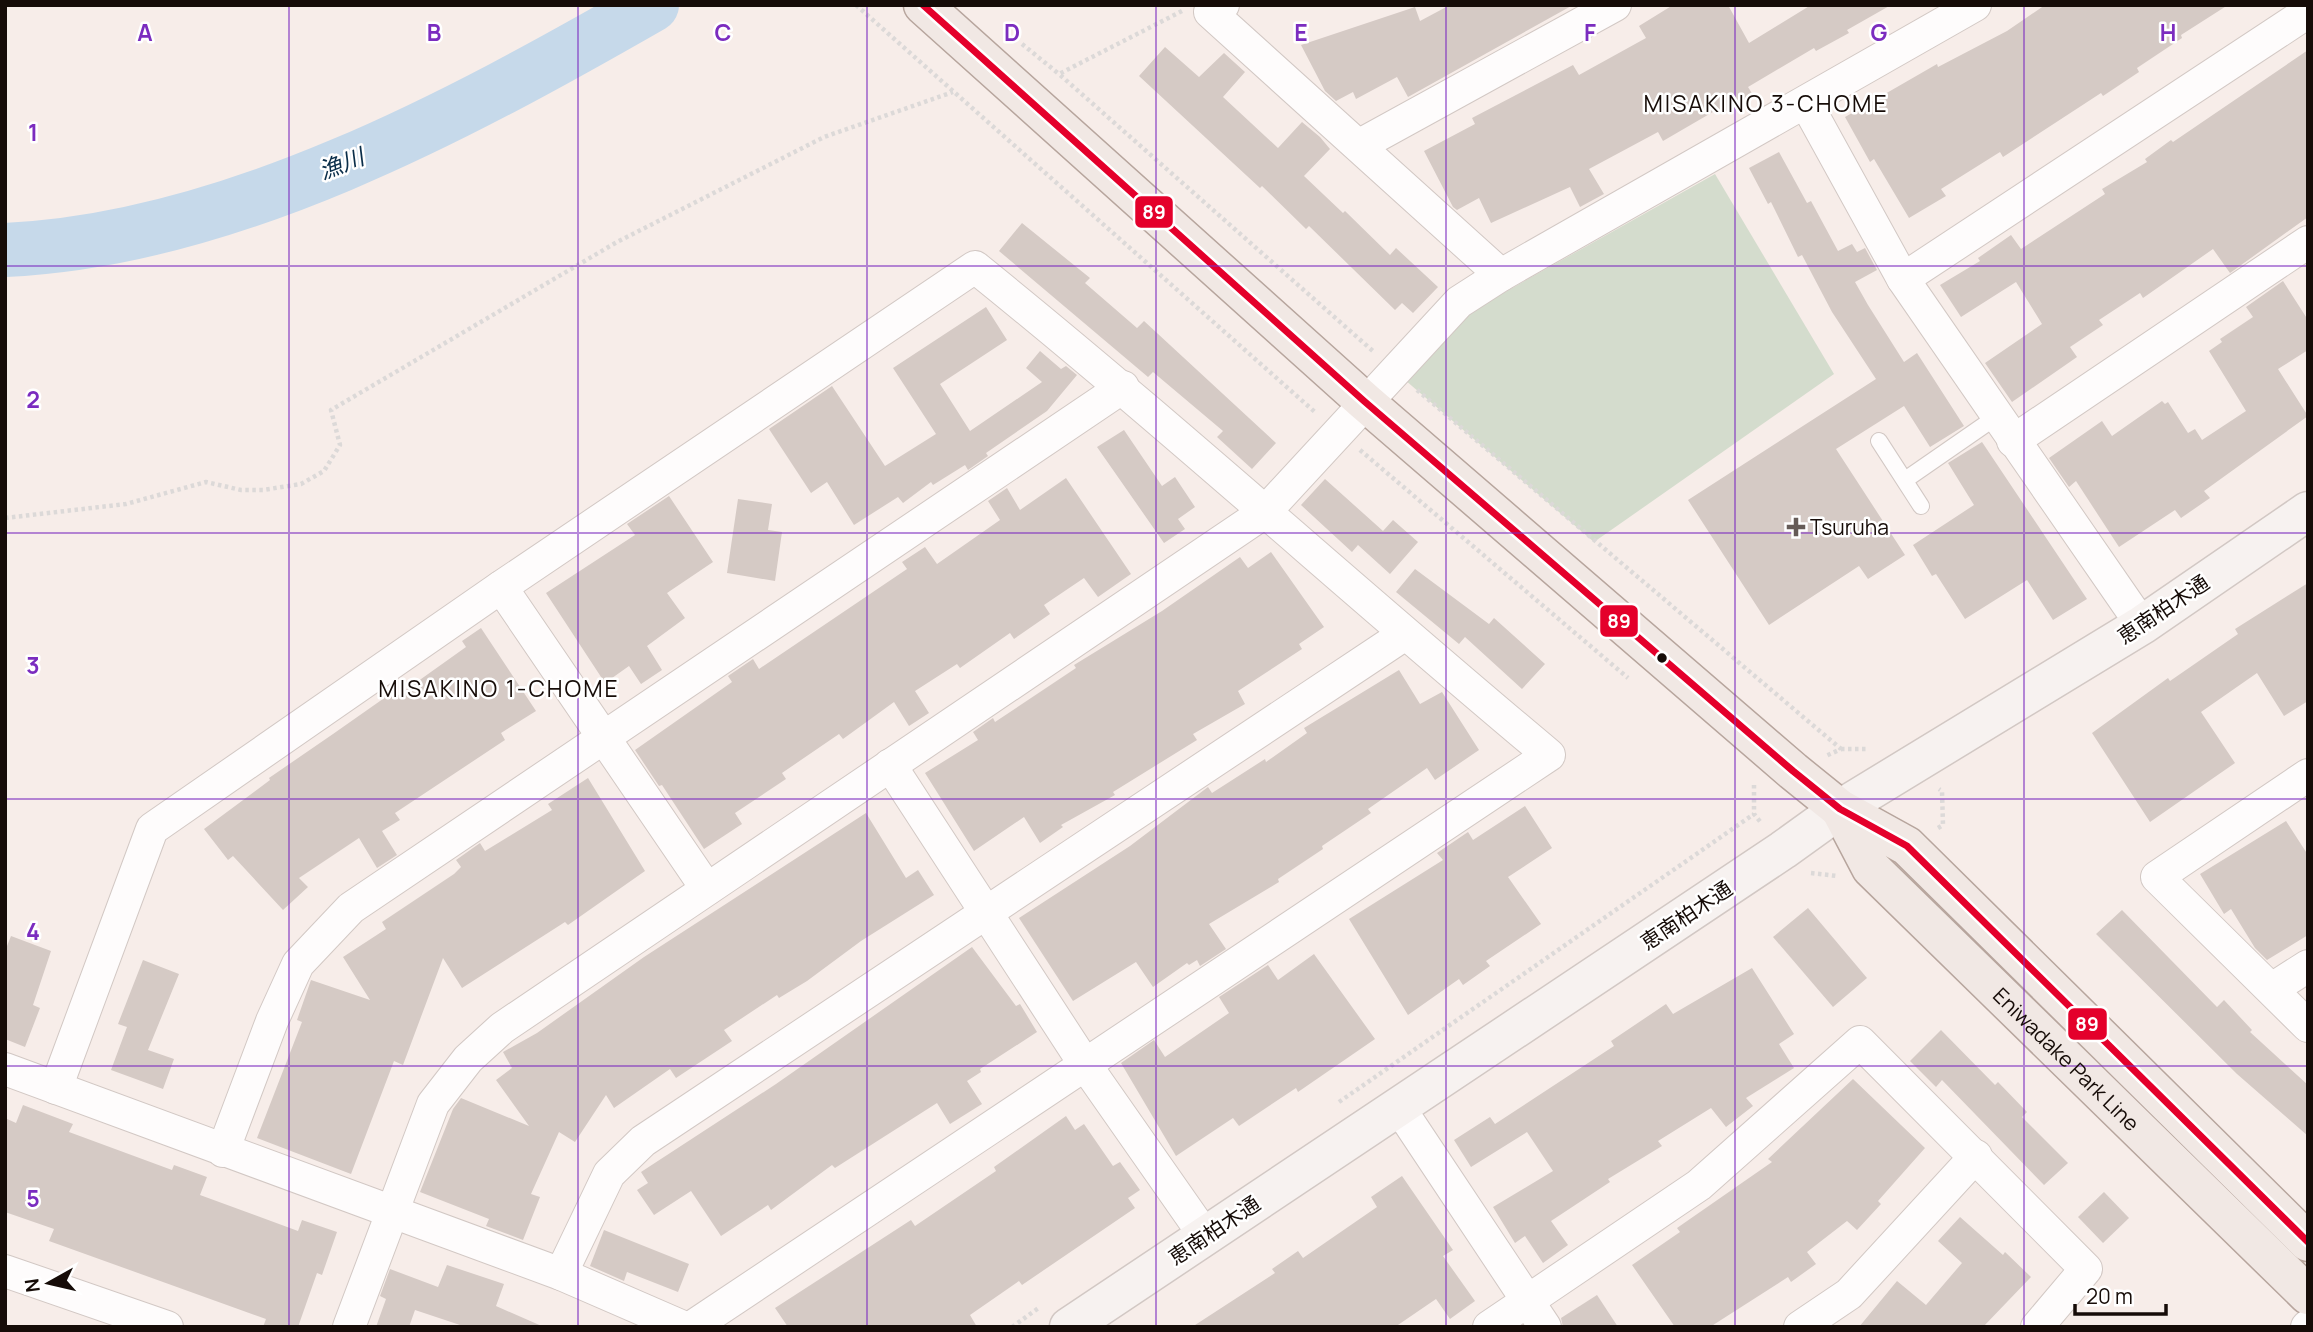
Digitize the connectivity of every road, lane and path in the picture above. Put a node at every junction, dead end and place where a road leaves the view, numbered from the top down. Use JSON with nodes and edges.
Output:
{"nodes":[{"id":1,"x":856,"y":5,"type":"edge"},
{"id":2,"x":923,"y":5,"type":"edge"},
{"id":3,"x":1223,"y":5,"type":"edge"},
{"id":4,"x":1615,"y":5,"type":"edge"},
{"id":5,"x":1975,"y":5,"type":"edge"},
{"id":6,"x":2308,"y":12,"type":"edge"},
{"id":7,"x":1013,"y":36,"type":"dead end"},
{"id":8,"x":1059,"y":75,"type":"dead end"},
{"id":9,"x":1806,"y":103,"type":"junction"},
{"id":10,"x":1360,"y":145,"type":"junction"},
{"id":11,"x":2308,"y":242,"type":"edge"},
{"id":12,"x":1501,"y":275,"type":"junction"},
{"id":13,"x":1903,"y":279,"type":"junction"},
{"id":14,"x":1123,"y":387,"type":"junction"},
{"id":15,"x":1364,"y":401,"type":"junction"},
{"id":16,"x":2004,"y":429,"type":"junction"},
{"id":17,"x":1879,"y":441,"type":"dead end"},
{"id":18,"x":1905,"y":480,"type":"junction"},
{"id":19,"x":1921,"y":506,"type":"dead end"},
{"id":20,"x":2308,"y":511,"type":"edge"},
{"id":21,"x":1265,"y":512,"type":"junction"},
{"id":22,"x":5,"y":518,"type":"edge"},
{"id":23,"x":501,"y":587,"type":"junction"},
{"id":24,"x":2142,"y":625,"type":"junction"},
{"id":25,"x":1405,"y":634,"type":"junction"},
{"id":26,"x":603,"y":740,"type":"junction"},
{"id":27,"x":890,"y":765,"type":"junction"},
{"id":28,"x":2308,"y":775,"type":"edge"},
{"id":29,"x":1840,"y":809,"type":"junction"},
{"id":30,"x":1754,"y":814,"type":"dead end"},
{"id":31,"x":707,"y":889,"type":"junction"},
{"id":32,"x":985,"y":913,"type":"junction"},
{"id":33,"x":2308,"y":965,"type":"edge"},
{"id":34,"x":2272,"y":989,"type":"junction"},
{"id":35,"x":2308,"y":1026,"type":"edge"},
{"id":36,"x":1084,"y":1063,"type":"junction"},
{"id":37,"x":5,"y":1069,"type":"edge"},
{"id":38,"x":56,"y":1088,"type":"junction"},
{"id":39,"x":1333,"y":1106,"type":"dead end"},
{"id":40,"x":1398,"y":1106,"type":"junction"},
{"id":41,"x":223,"y":1151,"type":"junction"},
{"id":42,"x":1976,"y":1156,"type":"junction"},
{"id":43,"x":391,"y":1213,"type":"junction"},
{"id":44,"x":1205,"y":1236,"type":"junction"},
{"id":45,"x":2308,"y":1242,"type":"edge"},
{"id":46,"x":5,"y":1270,"type":"edge"},
{"id":47,"x":561,"y":1273,"type":"junction"},
{"id":48,"x":2308,"y":1295,"type":"edge"},
{"id":49,"x":1527,"y":1301,"type":"junction"},
{"id":50,"x":1058,"y":1315,"type":"edge"},
{"id":51,"x":153,"y":1324,"type":"edge"},
{"id":52,"x":349,"y":1327,"type":"edge"},
{"id":53,"x":683,"y":1327,"type":"edge"},
{"id":54,"x":692,"y":1327,"type":"edge"},
{"id":55,"x":1012,"y":1327,"type":"edge"},
{"id":56,"x":1489,"y":1327,"type":"edge"},
{"id":57,"x":1545,"y":1327,"type":"edge"},
{"id":58,"x":1800,"y":1327,"type":"edge"},
{"id":59,"x":2036,"y":1327,"type":"edge"}],
"edges":[{"from":1,"to":22,"type":"path"},
{"from":2,"to":15,"type":"main road","name":"Eniwadake Park Line"},
{"from":3,"to":10,"type":"street"},
{"from":4,"to":10,"type":"street"},
{"from":5,"to":9,"type":"street"},
{"from":6,"to":13,"type":"street"},
{"from":7,"to":8,"type":"path"},
{"from":9,"to":12,"type":"street"},
{"from":9,"to":13,"type":"street"},
{"from":10,"to":12,"type":"street"},
{"from":11,"to":16,"type":"street"},
{"from":12,"to":15,"type":"street"},
{"from":13,"to":16,"type":"street"},
{"from":14,"to":21,"type":"street"},
{"from":14,"to":23,"type":"street"},
{"from":14,"to":26,"type":"street"},
{"from":15,"to":21,"type":"street"},
{"from":15,"to":29,"type":"main road","name":"Eniwadake Park Line"},
{"from":16,"to":18,"type":"lane"},
{"from":16,"to":24,"type":"street"},
{"from":17,"to":18,"type":"lane"},
{"from":18,"to":19,"type":"lane"},
{"from":20,"to":24,"type":"street","name":"恵南柏木通"},
{"from":21,"to":25,"type":"street"},
{"from":21,"to":27,"type":"street"},
{"from":23,"to":26,"type":"street"},
{"from":23,"to":38,"type":"street"},
{"from":24,"to":29,"type":"street","name":"恵南柏木通"},
{"from":25,"to":32,"type":"street"},
{"from":25,"to":36,"type":"street"},
{"from":26,"to":31,"type":"street"},
{"from":26,"to":41,"type":"street"},
{"from":27,"to":31,"type":"street"},
{"from":27,"to":32,"type":"street"},
{"from":28,"to":34,"type":"street"},
{"from":29,"to":40,"type":"street","name":"恵南柏木通"},
{"from":29,"to":45,"type":"main road","name":"Eniwadake Park Line"},
{"from":29,"to":48,"type":"main road","name":"Eniwadake Park Line"},
{"from":30,"to":39,"type":"path"},
{"from":31,"to":43,"type":"street"},
{"from":32,"to":36,"type":"street"},
{"from":32,"to":47,"type":"street"},
{"from":33,"to":34,"type":"street"},
{"from":34,"to":35,"type":"street"},
{"from":36,"to":44,"type":"street"},
{"from":36,"to":54,"type":"street"},
{"from":37,"to":38,"type":"street"},
{"from":38,"to":41,"type":"street"},
{"from":40,"to":44,"type":"street","name":"恵南柏木通"},
{"from":40,"to":49,"type":"street"},
{"from":41,"to":43,"type":"street"},
{"from":42,"to":49,"type":"street"},
{"from":42,"to":58,"type":"street"},
{"from":42,"to":59,"type":"street"},
{"from":43,"to":47,"type":"street"},
{"from":43,"to":52,"type":"street"},
{"from":44,"to":50,"type":"street","name":"恵南柏木通"},
{"from":46,"to":51,"type":"street"},
{"from":47,"to":53,"type":"street"},
{"from":49,"to":56,"type":"street"},
{"from":49,"to":57,"type":"street"},
{"from":50,"to":55,"type":"path"}]}
